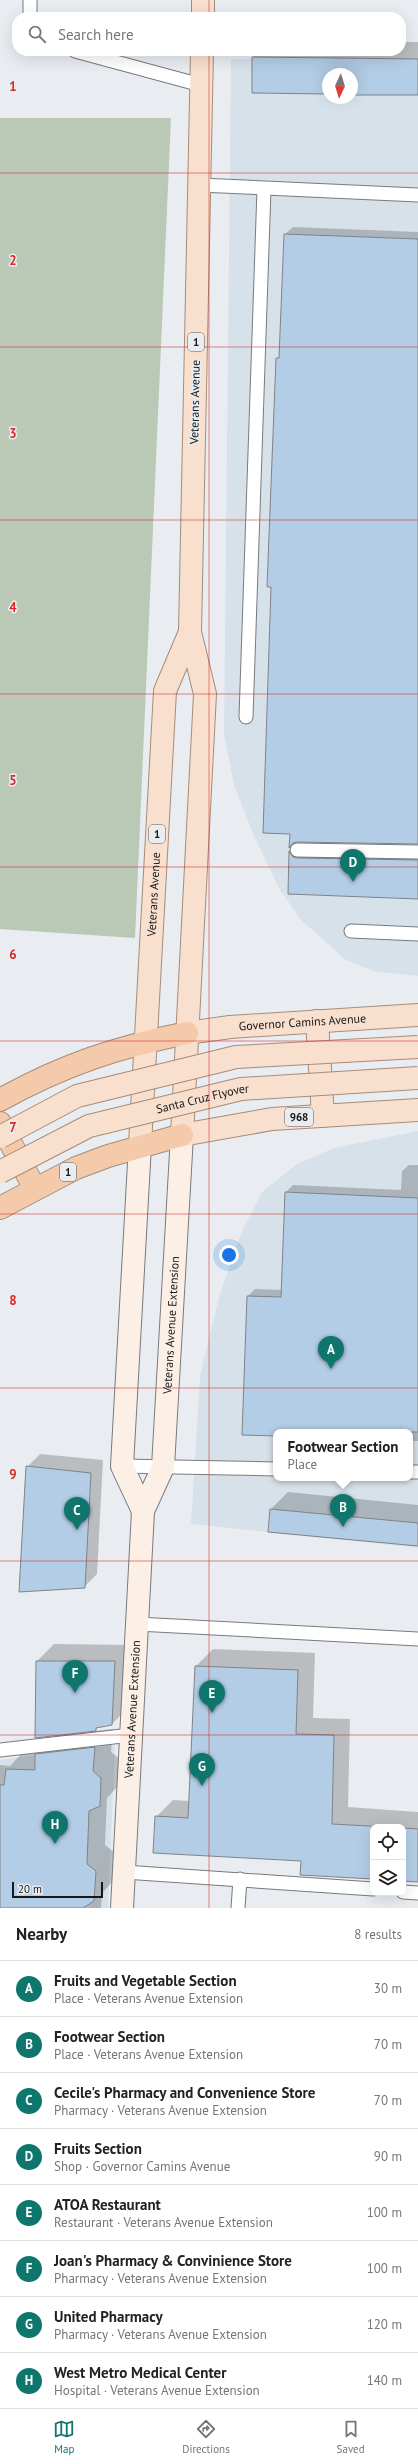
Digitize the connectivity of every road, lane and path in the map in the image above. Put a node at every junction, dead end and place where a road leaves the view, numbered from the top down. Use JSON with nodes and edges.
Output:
{"nodes":[{"id":1,"x":30,"y":0,"type":"edge"},
{"id":2,"x":203,"y":0,"type":"edge"},
{"id":3,"x":30,"y":12,"type":"edge"},
{"id":4,"x":203,"y":12,"type":"edge"},
{"id":5,"x":94,"y":56,"type":"edge"},
{"id":6,"x":202,"y":56,"type":"edge"},
{"id":7,"x":201,"y":85,"type":"junction"},
{"id":8,"x":199,"y":185,"type":"junction"},
{"id":9,"x":264,"y":189,"type":"junction"},
{"id":10,"x":418,"y":195,"type":"edge"},
{"id":11,"x":190,"y":632,"type":"junction"},
{"id":12,"x":246,"y":717,"type":"dead end"},
{"id":13,"x":297,"y":850,"type":"dead end"},
{"id":14,"x":418,"y":852,"type":"edge"},
{"id":15,"x":351,"y":931,"type":"dead end"},
{"id":16,"x":418,"y":934,"type":"edge"},
{"id":17,"x":418,"y":1015,"type":"edge"},
{"id":18,"x":317,"y":1021,"type":"junction"},
{"id":19,"x":187,"y":1033,"type":"junction"},
{"id":20,"x":146,"y":1042,"type":"junction"},
{"id":21,"x":418,"y":1047,"type":"edge"},
{"id":22,"x":418,"y":1078,"type":"edge"},
{"id":23,"x":0,"y":1100,"type":"edge"},
{"id":24,"x":418,"y":1110,"type":"edge"},
{"id":25,"x":323,"y":1116,"type":"junction"},
{"id":26,"x":0,"y":1123,"type":"edge"},
{"id":27,"x":182,"y":1135,"type":"junction"},
{"id":28,"x":0,"y":1137,"type":"edge"},
{"id":29,"x":140,"y":1145,"type":"junction"},
{"id":30,"x":0,"y":1172,"type":"edge"},
{"id":31,"x":35,"y":1189,"type":"junction"},
{"id":32,"x":0,"y":1208,"type":"edge"},
{"id":33,"x":122,"y":1466,"type":"junction"},
{"id":34,"x":163,"y":1467,"type":"junction"},
{"id":35,"x":273,"y":1469,"type":"edge"},
{"id":36,"x":143,"y":1511,"type":"junction"},
{"id":37,"x":137,"y":1624,"type":"junction"},
{"id":38,"x":418,"y":1639,"type":"edge"},
{"id":39,"x":131,"y":1735,"type":"junction"},
{"id":40,"x":0,"y":1750,"type":"edge"},
{"id":41,"x":124,"y":1872,"type":"junction"},
{"id":42,"x":240,"y":1879,"type":"junction"},
{"id":43,"x":370,"y":1889,"type":"edge"},
{"id":44,"x":406,"y":1892,"type":"edge"},
{"id":45,"x":418,"y":1893,"type":"edge"},
{"id":46,"x":122,"y":1908,"type":"edge"},
{"id":47,"x":238,"y":1908,"type":"edge"}],
"edges":[{"from":1,"to":3,"type":"lane"},
{"from":2,"to":4,"type":"main road"},
{"from":5,"to":7,"type":"lane"},
{"from":6,"to":7,"type":"main road","name":"Veterans Avenue","number":"1"},
{"from":7,"to":8,"type":"main road","name":"Veterans Avenue","number":"1"},
{"from":8,"to":9,"type":"lane"},
{"from":8,"to":11,"type":"main road","name":"Veterans Avenue","number":"1"},
{"from":9,"to":10,"type":"lane"},
{"from":9,"to":12,"type":"lane"},
{"from":11,"to":19,"type":"main road","name":"Veterans Avenue","number":"1"},
{"from":11,"to":20,"type":"main road","name":"Veterans Avenue","number":"1"},
{"from":13,"to":14,"type":"lane"},
{"from":15,"to":16,"type":"lane"},
{"from":17,"to":18,"type":"main road","name":"Governor Camins Avenue"},
{"from":18,"to":19,"type":"main road","name":"Governor Camins Avenue"},
{"from":18,"to":25,"type":"main road"},
{"from":19,"to":20,"type":"highway"},
{"from":19,"to":27,"type":"main road","number":"1"},
{"from":20,"to":23,"type":"highway"},
{"from":20,"to":29,"type":"main road","number":"1"},
{"from":21,"to":28,"type":"main road","bridge":true},
{"from":22,"to":30,"type":"main road","name":"Santa Cruz Flyover","bridge":true},
{"from":24,"to":25,"type":"main road","number":"968"},
{"from":25,"to":27,"type":"main road","number":"968"},
{"from":26,"to":31,"type":"highway"},
{"from":27,"to":29,"type":"highway","number":"1"},
{"from":27,"to":34,"type":"main road","name":"Veterans Avenue Extension"},
{"from":29,"to":31,"type":"highway","number":"1"},
{"from":29,"to":33,"type":"main road","name":"Veterans Avenue Extension"},
{"from":31,"to":32,"type":"highway","number":"1"},
{"from":33,"to":34,"type":"lane"},
{"from":33,"to":36,"type":"main road","name":"Veterans Avenue Extension"},
{"from":34,"to":35,"type":"lane"},
{"from":34,"to":36,"type":"main road","name":"Veterans Avenue Extension"},
{"from":36,"to":37,"type":"main road","name":"Veterans Avenue Extension"},
{"from":37,"to":38,"type":"lane"},
{"from":37,"to":39,"type":"main road","name":"Veterans Avenue Extension"},
{"from":39,"to":40,"type":"lane"},
{"from":39,"to":41,"type":"main road","name":"Veterans Avenue Extension"},
{"from":41,"to":42,"type":"lane"},
{"from":41,"to":46,"type":"main road","name":"Veterans Avenue Extension"},
{"from":42,"to":43,"type":"lane"},
{"from":42,"to":47,"type":"lane"},
{"from":44,"to":45,"type":"lane"}]}
